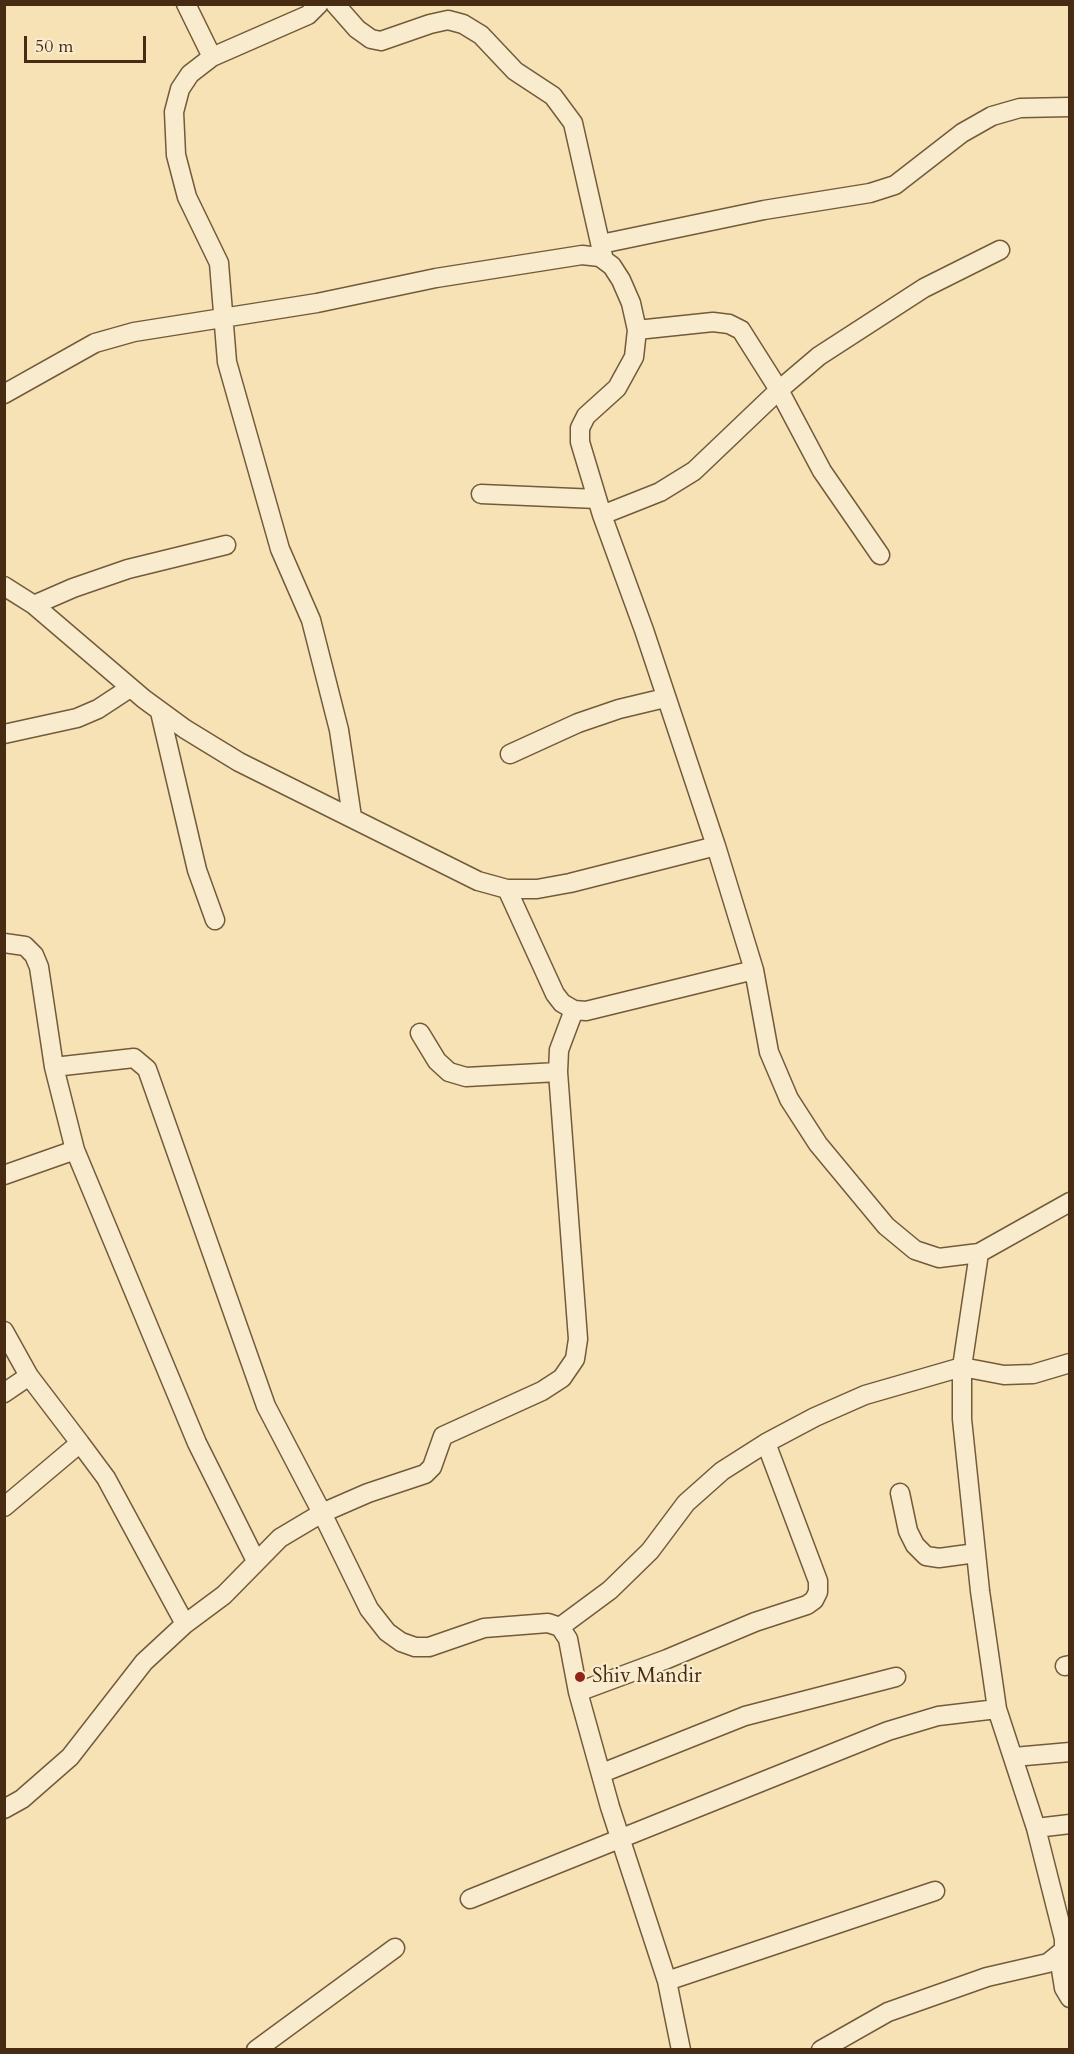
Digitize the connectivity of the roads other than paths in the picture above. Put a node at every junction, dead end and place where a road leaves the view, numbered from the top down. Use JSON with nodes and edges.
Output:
{"nodes":[{"id":1,"x":186,"y":4,"type":"edge"},
{"id":2,"x":319,"y":4,"type":"edge"},
{"id":3,"x":335,"y":4,"type":"edge"},
{"id":4,"x":213,"y":57,"type":"junction"},
{"id":5,"x":1070,"y":107,"type":"edge"},
{"id":6,"x":999,"y":250,"type":"dead end"},
{"id":7,"x":602,"y":252,"type":"junction"},
{"id":8,"x":224,"y":317,"type":"junction"},
{"id":9,"x":637,"y":330,"type":"junction"},
{"id":10,"x":779,"y":390,"type":"junction"},
{"id":11,"x":4,"y":394,"type":"edge"},
{"id":12,"x":481,"y":494,"type":"dead end"},
{"id":13,"x":599,"y":507,"type":"junction"},
{"id":14,"x":226,"y":545,"type":"dead end"},
{"id":15,"x":880,"y":555,"type":"dead end"},
{"id":16,"x":4,"y":586,"type":"edge"},
{"id":17,"x":34,"y":605,"type":"junction"},
{"id":18,"x":130,"y":688,"type":"junction"},
{"id":19,"x":665,"y":698,"type":"junction"},
{"id":20,"x":160,"y":712,"type":"junction"},
{"id":21,"x":4,"y":734,"type":"edge"},
{"id":22,"x":510,"y":754,"type":"dead end"},
{"id":23,"x":352,"y":818,"type":"junction"},
{"id":24,"x":716,"y":846,"type":"junction"},
{"id":25,"x":507,"y":889,"type":"junction"},
{"id":26,"x":215,"y":921,"type":"dead end"},
{"id":27,"x":4,"y":943,"type":"edge"},
{"id":28,"x":754,"y":970,"type":"junction"},
{"id":29,"x":574,"y":1010,"type":"junction"},
{"id":30,"x":420,"y":1033,"type":"dead end"},
{"id":31,"x":54,"y":1067,"type":"junction"},
{"id":32,"x":558,"y":1072,"type":"junction"},
{"id":33,"x":75,"y":1150,"type":"junction"},
{"id":34,"x":4,"y":1175,"type":"edge"},
{"id":35,"x":1070,"y":1202,"type":"edge"},
{"id":36,"x":979,"y":1253,"type":"junction"},
{"id":37,"x":4,"y":1330,"type":"edge"},
{"id":38,"x":1070,"y":1363,"type":"edge"},
{"id":39,"x":963,"y":1367,"type":"junction"},
{"id":40,"x":29,"y":1376,"type":"junction"},
{"id":41,"x":4,"y":1393,"type":"edge"},
{"id":42,"x":81,"y":1443,"type":"junction"},
{"id":43,"x":766,"y":1443,"type":"junction"},
{"id":44,"x":900,"y":1493,"type":"dead end"},
{"id":45,"x":4,"y":1507,"type":"edge"},
{"id":46,"x":322,"y":1514,"type":"junction"},
{"id":47,"x":976,"y":1553,"type":"junction"},
{"id":48,"x":256,"y":1561,"type":"junction"},
{"id":49,"x":185,"y":1624,"type":"junction"},
{"id":50,"x":560,"y":1627,"type":"junction"},
{"id":51,"x":896,"y":1677,"type":"dead end"},
{"id":52,"x":578,"y":1692,"type":"junction"},
{"id":53,"x":997,"y":1709,"type":"junction"},
{"id":54,"x":1070,"y":1752,"type":"edge"},
{"id":55,"x":1014,"y":1757,"type":"junction"},
{"id":56,"x":602,"y":1773,"type":"junction"},
{"id":57,"x":4,"y":1809,"type":"edge"},
{"id":58,"x":1070,"y":1824,"type":"edge"},
{"id":59,"x":1036,"y":1828,"type":"junction"},
{"id":60,"x":622,"y":1840,"type":"junction"},
{"id":61,"x":935,"y":1891,"type":"dead end"},
{"id":62,"x":470,"y":1899,"type":"dead end"},
{"id":63,"x":395,"y":1948,"type":"dead end"},
{"id":64,"x":1059,"y":1957,"type":"junction"},
{"id":65,"x":667,"y":1981,"type":"junction"},
{"id":66,"x":1070,"y":1998,"type":"edge"},
{"id":67,"x":256,"y":2049,"type":"edge"},
{"id":68,"x":681,"y":2049,"type":"edge"},
{"id":69,"x":821,"y":2049,"type":"edge"}],
"edges":[{"from":1,"to":4,"type":"street"},
{"from":2,"to":4,"type":"street"},
{"from":3,"to":7,"type":"street"},
{"from":4,"to":8,"type":"street"},
{"from":5,"to":7,"type":"street"},
{"from":6,"to":10,"type":"street"},
{"from":7,"to":8,"type":"street"},
{"from":7,"to":9,"type":"street"},
{"from":8,"to":11,"type":"street"},
{"from":8,"to":23,"type":"street"},
{"from":9,"to":10,"type":"street"},
{"from":9,"to":13,"type":"street"},
{"from":10,"to":13,"type":"street"},
{"from":10,"to":15,"type":"street"},
{"from":12,"to":13,"type":"street"},
{"from":13,"to":19,"type":"street"},
{"from":14,"to":17,"type":"street"},
{"from":16,"to":17,"type":"street"},
{"from":17,"to":18,"type":"street"},
{"from":18,"to":20,"type":"street"},
{"from":18,"to":21,"type":"street"},
{"from":19,"to":22,"type":"street"},
{"from":19,"to":24,"type":"street"},
{"from":20,"to":23,"type":"street"},
{"from":20,"to":26,"type":"street"},
{"from":23,"to":25,"type":"street"},
{"from":24,"to":25,"type":"street"},
{"from":24,"to":28,"type":"street"},
{"from":25,"to":29,"type":"street"},
{"from":27,"to":31,"type":"street"},
{"from":28,"to":29,"type":"street"},
{"from":28,"to":36,"type":"street"},
{"from":29,"to":32,"type":"street"},
{"from":30,"to":32,"type":"street"},
{"from":31,"to":33,"type":"street"},
{"from":31,"to":46,"type":"street"},
{"from":32,"to":46,"type":"street"},
{"from":33,"to":34,"type":"street"},
{"from":33,"to":48,"type":"street"},
{"from":35,"to":36,"type":"street"},
{"from":36,"to":39,"type":"street"},
{"from":37,"to":40,"type":"street"},
{"from":38,"to":39,"type":"street"},
{"from":39,"to":43,"type":"street"},
{"from":39,"to":47,"type":"street"},
{"from":40,"to":41,"type":"street"},
{"from":40,"to":42,"type":"street"},
{"from":42,"to":45,"type":"street"},
{"from":42,"to":49,"type":"street"},
{"from":43,"to":50,"type":"street"},
{"from":43,"to":52,"type":"street"},
{"from":44,"to":47,"type":"street"},
{"from":46,"to":48,"type":"street"},
{"from":46,"to":50,"type":"street"},
{"from":47,"to":53,"type":"street"},
{"from":48,"to":49,"type":"street"},
{"from":49,"to":57,"type":"street"},
{"from":50,"to":52,"type":"street"},
{"from":51,"to":56,"type":"street"},
{"from":52,"to":56,"type":"street"},
{"from":53,"to":55,"type":"street"},
{"from":53,"to":60,"type":"street"},
{"from":54,"to":55,"type":"street"},
{"from":55,"to":59,"type":"street"},
{"from":56,"to":60,"type":"street"},
{"from":58,"to":59,"type":"street"},
{"from":59,"to":64,"type":"street"},
{"from":60,"to":62,"type":"street"},
{"from":60,"to":65,"type":"street"},
{"from":61,"to":65,"type":"street"},
{"from":63,"to":67,"type":"street"},
{"from":64,"to":66,"type":"street"},
{"from":64,"to":69,"type":"street"},
{"from":65,"to":68,"type":"street"}]}
